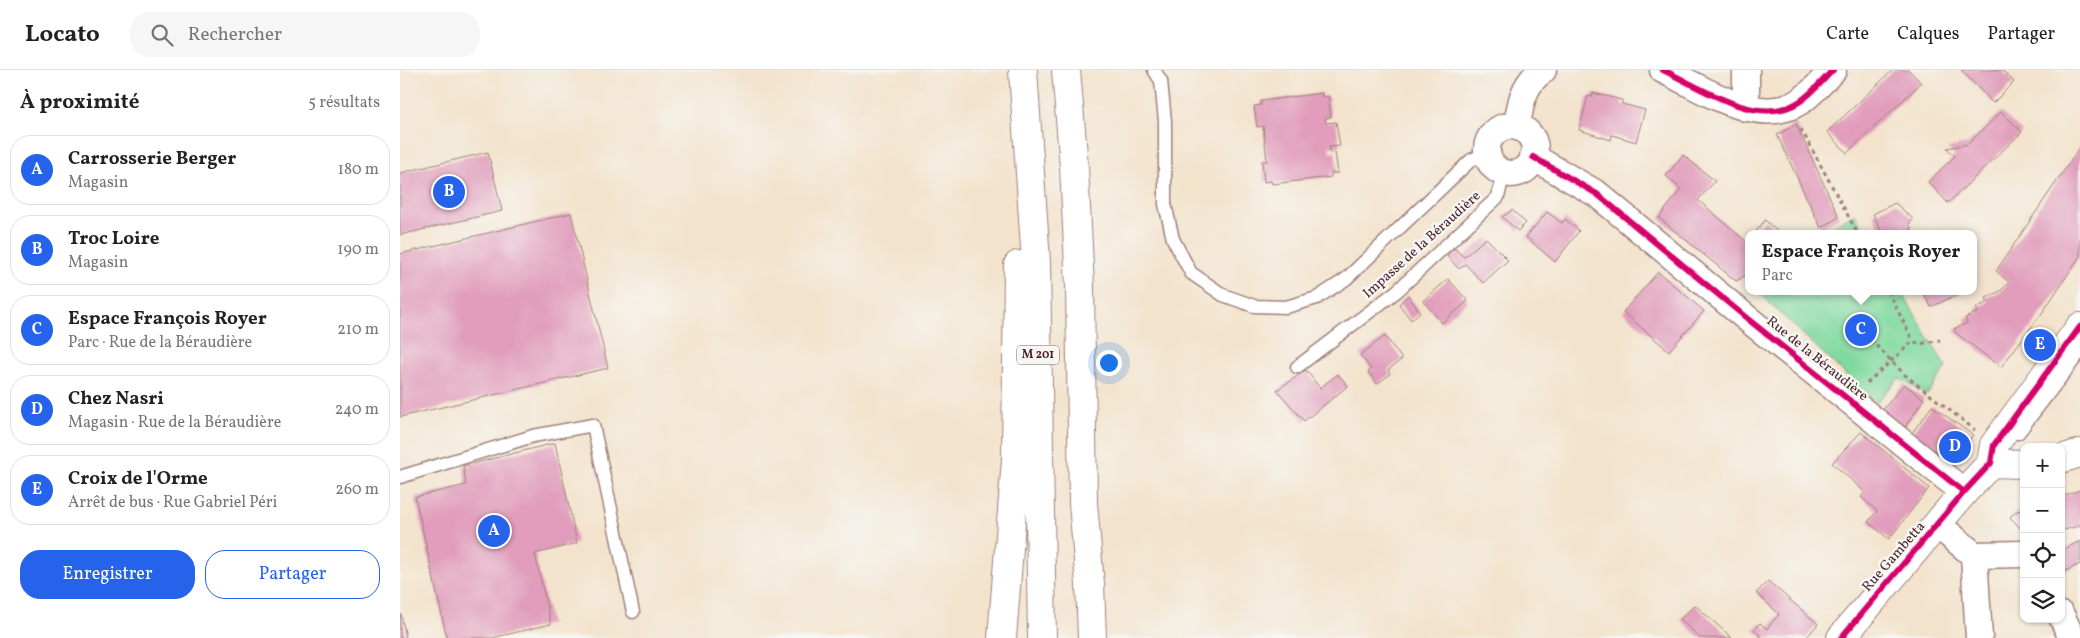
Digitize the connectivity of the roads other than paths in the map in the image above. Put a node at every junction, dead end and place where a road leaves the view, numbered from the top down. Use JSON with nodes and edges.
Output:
{"nodes":[{"id":1,"x":1066,"y":70,"type":"edge"},
{"id":2,"x":1154,"y":70,"type":"edge"},
{"id":3,"x":1543,"y":70,"type":"edge"},
{"id":4,"x":1663,"y":70,"type":"edge"},
{"id":5,"x":1746,"y":70,"type":"edge"},
{"id":6,"x":1833,"y":70,"type":"edge"},
{"id":7,"x":1023,"y":71,"type":"edge"},
{"id":8,"x":1746,"y":108,"type":"junction"},
{"id":9,"x":1517,"y":127,"type":"junction"},
{"id":10,"x":1029,"y":130,"type":"junction"},
{"id":11,"x":1487,"y":153,"type":"junction"},
{"id":12,"x":1533,"y":157,"type":"junction"},
{"id":13,"x":1504,"y":172,"type":"junction"},
{"id":14,"x":2080,"y":327,"type":"edge"},
{"id":15,"x":2080,"y":352,"type":"edge"},
{"id":16,"x":1297,"y":367,"type":"dead end"},
{"id":17,"x":2080,"y":453,"type":"edge"},
{"id":18,"x":1993,"y":454,"type":"junction"},
{"id":19,"x":2065,"y":458,"type":"edge"},
{"id":20,"x":2020,"y":463,"type":"edge"},
{"id":21,"x":400,"y":477,"type":"edge"},
{"id":22,"x":1964,"y":492,"type":"junction"},
{"id":23,"x":1083,"y":503,"type":"junction"},
{"id":24,"x":1938,"y":525,"type":"junction"},
{"id":25,"x":2020,"y":554,"type":"edge"},
{"id":26,"x":1974,"y":555,"type":"junction"},
{"id":27,"x":633,"y":612,"type":"dead end"},
{"id":28,"x":2064,"y":623,"type":"edge"},
{"id":29,"x":1002,"y":638,"type":"edge"},
{"id":30,"x":1042,"y":638,"type":"edge"},
{"id":31,"x":1076,"y":638,"type":"edge"},
{"id":32,"x":1092,"y":638,"type":"edge"},
{"id":33,"x":1841,"y":638,"type":"edge"},
{"id":34,"x":1979,"y":638,"type":"edge"},
{"id":35,"x":2072,"y":638,"type":"edge"}],
"edges":[{"from":1,"to":23,"type":"main road"},
{"from":2,"to":11,"type":"lane"},
{"from":3,"to":9,"type":"street"},
{"from":4,"to":8,"type":"street"},
{"from":5,"to":8,"type":"street"},
{"from":6,"to":8,"type":"street"},
{"from":7,"to":10,"type":"main road","number":"M 201"},
{"from":9,"to":11,"type":"street"},
{"from":9,"to":12,"type":"street"},
{"from":10,"to":29,"type":"main road"},
{"from":10,"to":30,"type":"main road","number":"M 201"},
{"from":11,"to":13,"type":"street"},
{"from":12,"to":13,"type":"street"},
{"from":12,"to":22,"type":"street","name":"Rue de la Béraudière"},
{"from":13,"to":16,"type":"lane","name":"Impasse de la Béraudière"},
{"from":14,"to":18,"type":"main road","name":"Rue Gambetta"},
{"from":15,"to":18,"type":"lane"},
{"from":17,"to":19,"type":"main road"},
{"from":18,"to":20,"type":"main road"},
{"from":18,"to":22,"type":"main road","name":"Rue Gambetta"},
{"from":21,"to":27,"type":"lane"},
{"from":22,"to":24,"type":"main road","name":"Rue Gambetta"},
{"from":23,"to":31,"type":"main road"},
{"from":23,"to":32,"type":"main road"},
{"from":24,"to":26,"type":"street"},
{"from":24,"to":33,"type":"main road","name":"Rue Gambetta"},
{"from":25,"to":26,"type":"street"},
{"from":26,"to":34,"type":"street"},
{"from":28,"to":35,"type":"street"}]}
